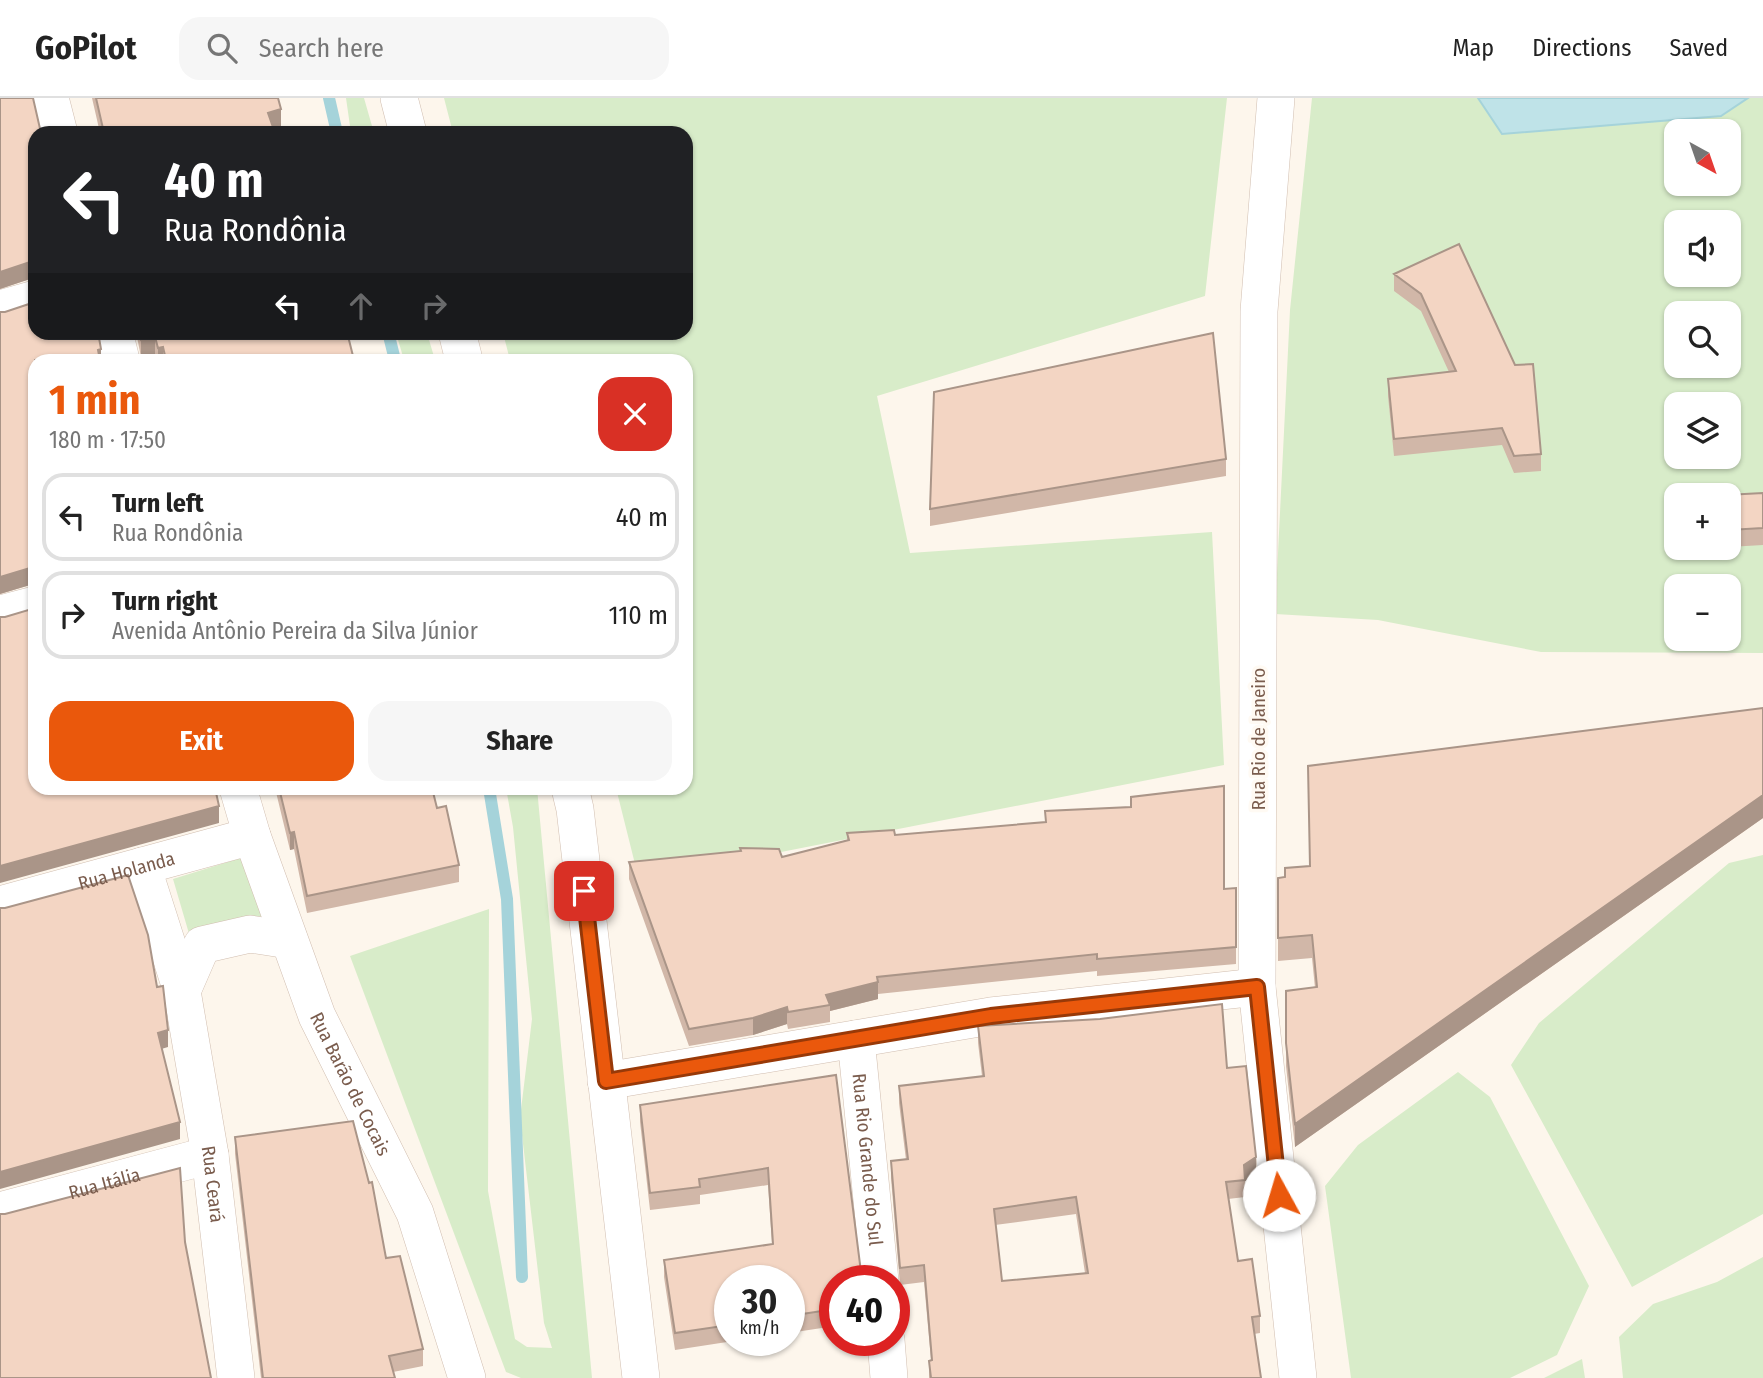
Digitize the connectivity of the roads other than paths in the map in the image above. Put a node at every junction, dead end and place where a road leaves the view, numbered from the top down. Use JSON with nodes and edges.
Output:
{"nodes":[{"id":1,"x":50,"y":98,"type":"edge"},
{"id":2,"x":399,"y":98,"type":"edge"},
{"id":3,"x":1276,"y":98,"type":"edge"},
{"id":4,"x":58,"y":126,"type":"edge"},
{"id":5,"x":406,"y":126,"type":"edge"},
{"id":6,"x":28,"y":301,"type":"edge"},
{"id":7,"x":0,"y":309,"type":"edge"},
{"id":8,"x":28,"y":607,"type":"edge"},
{"id":9,"x":0,"y":614,"type":"edge"},
{"id":10,"x":240,"y":795,"type":"edge"},
{"id":11,"x":572,"y":795,"type":"edge"},
{"id":12,"x":252,"y":836,"type":"junction"},
{"id":13,"x":142,"y":866,"type":"junction"},
{"id":14,"x":0,"y":905,"type":"edge"},
{"id":15,"x":289,"y":940,"type":"junction"},
{"id":16,"x":1257,"y":987,"type":"junction"},
{"id":17,"x":182,"y":991,"type":"junction"},
{"id":18,"x":856,"y":1039,"type":"junction"},
{"id":19,"x":606,"y":1081,"type":"junction"},
{"id":20,"x":210,"y":1155,"type":"junction"},
{"id":21,"x":0,"y":1211,"type":"edge"},
{"id":22,"x":878,"y":1265,"type":"edge"},
{"id":23,"x":887,"y":1356,"type":"edge"},
{"id":24,"x":236,"y":1378,"type":"edge"},
{"id":25,"x":467,"y":1378,"type":"edge"},
{"id":26,"x":641,"y":1378,"type":"edge"},
{"id":27,"x":889,"y":1378,"type":"edge"},
{"id":28,"x":1298,"y":1378,"type":"edge"}],
"edges":[{"from":1,"to":4,"type":"street"},
{"from":2,"to":5,"type":"street"},
{"from":3,"to":16,"type":"street","name":"Rua Rio de Janeiro"},
{"from":6,"to":7,"type":"street"},
{"from":8,"to":9,"type":"street"},
{"from":10,"to":12,"type":"street","name":"Rua Barão de Cocais"},
{"from":11,"to":19,"type":"street"},
{"from":12,"to":13,"type":"street","name":"Rua Holanda"},
{"from":12,"to":15,"type":"street","name":"Rua Barão de Cocais"},
{"from":13,"to":14,"type":"street","name":"Rua Holanda"},
{"from":13,"to":17,"type":"street","name":"Rua Ceará"},
{"from":15,"to":17,"type":"street"},
{"from":15,"to":25,"type":"street","name":"Rua Barão de Cocais"},
{"from":16,"to":18,"type":"street"},
{"from":16,"to":28,"type":"street","name":"Rua Rio de Janeiro"},
{"from":17,"to":20,"type":"street","name":"Rua Ceará"},
{"from":18,"to":19,"type":"street"},
{"from":18,"to":22,"type":"street","name":"Rua Rio Grande do Sul"},
{"from":19,"to":26,"type":"street"},
{"from":20,"to":21,"type":"street","name":"Rua Itália"},
{"from":20,"to":24,"type":"street","name":"Rua Ceará"},
{"from":23,"to":27,"type":"street"}]}
